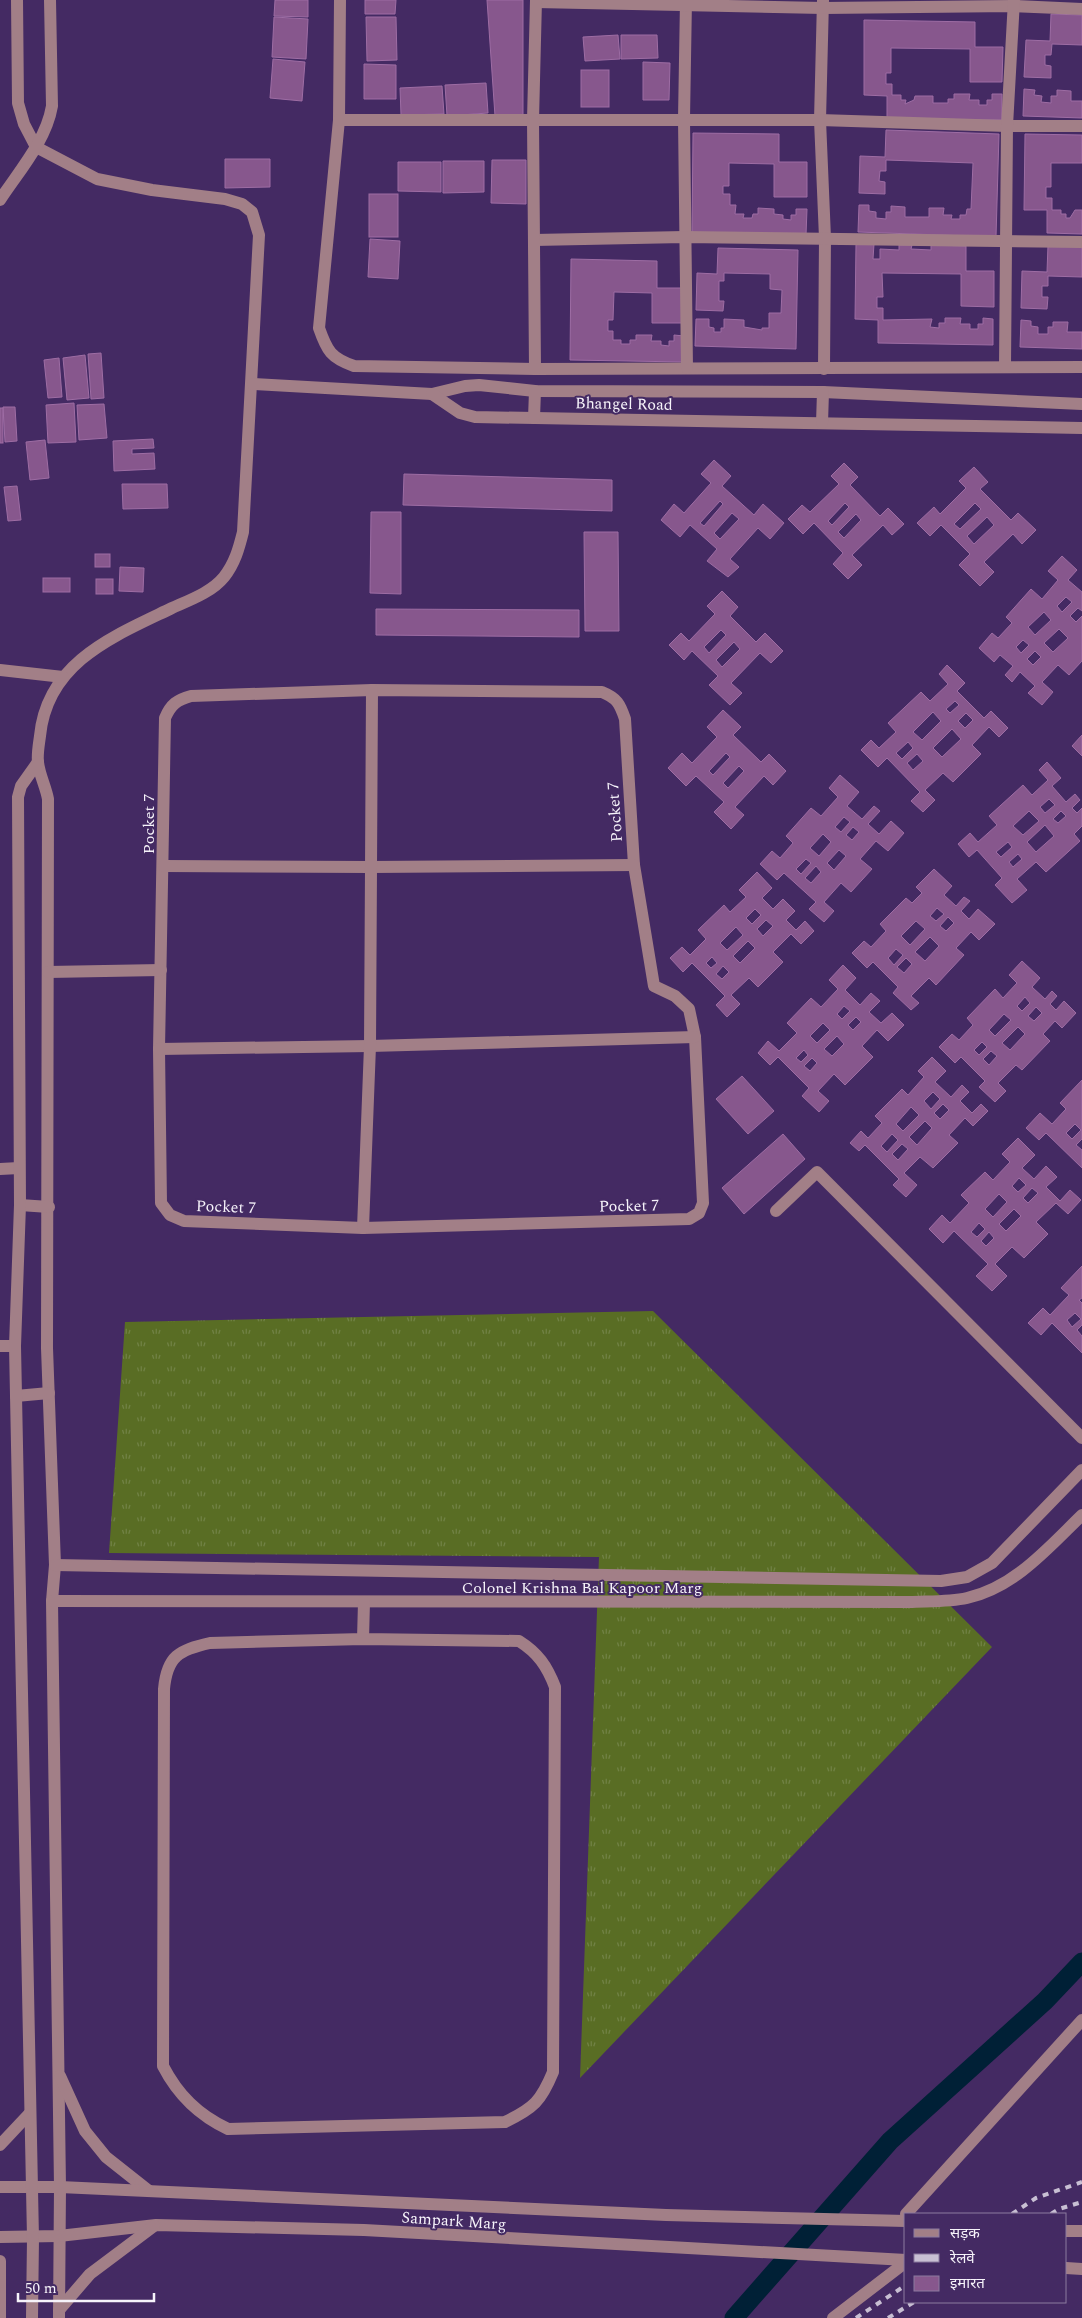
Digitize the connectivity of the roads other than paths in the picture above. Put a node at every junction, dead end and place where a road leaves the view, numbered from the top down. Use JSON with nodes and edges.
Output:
{"nodes":[{"id":1,"x":17,"y":0,"type":"edge"},
{"id":2,"x":50,"y":0,"type":"edge"},
{"id":3,"x":340,"y":0,"type":"edge"},
{"id":4,"x":536,"y":1,"type":"edge"},
{"id":5,"x":686,"y":3,"type":"edge"},
{"id":6,"x":1013,"y":3,"type":"edge"},
{"id":7,"x":823,"y":4,"type":"edge"},
{"id":8,"x":1082,"y":9,"type":"edge"},
{"id":9,"x":684,"y":119,"type":"junction"},
{"id":10,"x":339,"y":120,"type":"junction"},
{"id":11,"x":533,"y":120,"type":"junction"},
{"id":12,"x":820,"y":120,"type":"junction"},
{"id":13,"x":1007,"y":126,"type":"junction"},
{"id":14,"x":1082,"y":126,"type":"edge"},
{"id":15,"x":36,"y":147,"type":"junction"},
{"id":16,"x":0,"y":200,"type":"edge"},
{"id":17,"x":684,"y":237,"type":"junction"},
{"id":18,"x":825,"y":238,"type":"junction"},
{"id":19,"x":534,"y":240,"type":"junction"},
{"id":20,"x":1007,"y":241,"type":"junction"},
{"id":21,"x":1082,"y":242,"type":"edge"},
{"id":22,"x":1005,"y":367,"type":"junction"},
{"id":23,"x":1082,"y":367,"type":"edge"},
{"id":24,"x":687,"y":368,"type":"junction"},
{"id":25,"x":535,"y":369,"type":"junction"},
{"id":26,"x":824,"y":369,"type":"junction"},
{"id":27,"x":253,"y":384,"type":"junction"},
{"id":28,"x":535,"y":392,"type":"junction"},
{"id":29,"x":823,"y":392,"type":"junction"},
{"id":30,"x":432,"y":394,"type":"junction"},
{"id":31,"x":1082,"y":404,"type":"edge"},
{"id":32,"x":534,"y":418,"type":"junction"},
{"id":33,"x":822,"y":423,"type":"junction"},
{"id":34,"x":1082,"y":428,"type":"edge"},
{"id":35,"x":0,"y":670,"type":"edge"},
{"id":36,"x":63,"y":677,"type":"junction"},
{"id":37,"x":372,"y":690,"type":"junction"},
{"id":38,"x":38,"y":762,"type":"junction"},
{"id":39,"x":634,"y":865,"type":"junction"},
{"id":40,"x":164,"y":866,"type":"junction"},
{"id":41,"x":371,"y":867,"type":"junction"},
{"id":42,"x":161,"y":970,"type":"junction"},
{"id":43,"x":48,"y":972,"type":"junction"},
{"id":44,"x":696,"y":1036,"type":"junction"},
{"id":45,"x":370,"y":1046,"type":"junction"},
{"id":46,"x":159,"y":1049,"type":"junction"},
{"id":47,"x":19,"y":1168,"type":"junction"},
{"id":48,"x":0,"y":1169,"type":"edge"},
{"id":49,"x":20,"y":1205,"type":"junction"},
{"id":50,"x":48,"y":1207,"type":"junction"},
{"id":51,"x":776,"y":1212,"type":"dead end"},
{"id":52,"x":363,"y":1228,"type":"junction"},
{"id":53,"x":0,"y":1346,"type":"edge"},
{"id":54,"x":15,"y":1346,"type":"junction"},
{"id":55,"x":49,"y":1393,"type":"junction"},
{"id":56,"x":16,"y":1396,"type":"junction"},
{"id":57,"x":1082,"y":1438,"type":"edge"},
{"id":58,"x":1082,"y":1470,"type":"edge"},
{"id":59,"x":1082,"y":1516,"type":"edge"},
{"id":60,"x":55,"y":1565,"type":"junction"},
{"id":61,"x":52,"y":1601,"type":"junction"},
{"id":62,"x":364,"y":1602,"type":"junction"},
{"id":63,"x":364,"y":1639,"type":"junction"},
{"id":64,"x":1082,"y":2020,"type":"edge"},
{"id":65,"x":58,"y":2072,"type":"junction"},
{"id":66,"x":30,"y":2113,"type":"junction"},
{"id":67,"x":0,"y":2145,"type":"edge"},
{"id":68,"x":0,"y":2187,"type":"edge"},
{"id":69,"x":30,"y":2187,"type":"junction"},
{"id":70,"x":60,"y":2187,"type":"junction"},
{"id":71,"x":149,"y":2191,"type":"junction"},
{"id":72,"x":908,"y":2213,"type":"edge"},
{"id":73,"x":904,"y":2218,"type":"edge"},
{"id":74,"x":156,"y":2225,"type":"junction"},
{"id":75,"x":1067,"y":2231,"type":"edge"},
{"id":76,"x":1082,"y":2232,"type":"edge"},
{"id":77,"x":60,"y":2236,"type":"junction"},
{"id":78,"x":0,"y":2237,"type":"edge"},
{"id":79,"x":33,"y":2238,"type":"junction"},
{"id":80,"x":0,"y":2261,"type":"edge"},
{"id":81,"x":904,"y":2261,"type":"edge"},
{"id":82,"x":904,"y":2263,"type":"edge"},
{"id":83,"x":1067,"y":2268,"type":"edge"},
{"id":84,"x":1082,"y":2269,"type":"edge"},
{"id":85,"x":59,"y":2314,"type":"edge"},
{"id":86,"x":0,"y":2318,"type":"edge"},
{"id":87,"x":32,"y":2318,"type":"edge"},
{"id":88,"x":833,"y":2318,"type":"edge"}],
"edges":[{"from":1,"to":15,"type":"street"},
{"from":2,"to":15,"type":"street"},
{"from":3,"to":10,"type":"street"},
{"from":4,"to":5,"type":"street"},
{"from":4,"to":11,"type":"street"},
{"from":5,"to":7,"type":"street"},
{"from":5,"to":9,"type":"street"},
{"from":6,"to":7,"type":"street"},
{"from":6,"to":8,"type":"street"},
{"from":6,"to":13,"type":"street"},
{"from":7,"to":12,"type":"street"},
{"from":9,"to":11,"type":"street"},
{"from":9,"to":12,"type":"street"},
{"from":9,"to":17,"type":"street"},
{"from":10,"to":11,"type":"street"},
{"from":10,"to":25,"type":"street"},
{"from":11,"to":19,"type":"street"},
{"from":12,"to":13,"type":"street"},
{"from":12,"to":18,"type":"street"},
{"from":13,"to":14,"type":"street"},
{"from":13,"to":20,"type":"street"},
{"from":15,"to":16,"type":"street"},
{"from":15,"to":27,"type":"street"},
{"from":17,"to":18,"type":"street"},
{"from":17,"to":19,"type":"street"},
{"from":17,"to":24,"type":"street"},
{"from":18,"to":20,"type":"street"},
{"from":18,"to":26,"type":"street"},
{"from":19,"to":25,"type":"street"},
{"from":20,"to":21,"type":"street"},
{"from":20,"to":22,"type":"street"},
{"from":22,"to":23,"type":"street"},
{"from":22,"to":26,"type":"street"},
{"from":24,"to":25,"type":"street"},
{"from":24,"to":26,"type":"street"},
{"from":27,"to":30,"type":"street","name":"Bhangel Road"},
{"from":27,"to":36,"type":"street"},
{"from":28,"to":29,"type":"street","name":"Bhangel Road"},
{"from":28,"to":30,"type":"street","name":"Bhangel Road"},
{"from":28,"to":32,"type":"street"},
{"from":29,"to":31,"type":"street","name":"Bhangel Road"},
{"from":29,"to":33,"type":"street"},
{"from":30,"to":32,"type":"street","name":"Bhangel Road"},
{"from":32,"to":33,"type":"street","name":"Bhangel Road"},
{"from":33,"to":34,"type":"street","name":"Bhangel Road"},
{"from":35,"to":36,"type":"street"},
{"from":36,"to":38,"type":"street"},
{"from":37,"to":39,"type":"street","name":"Pocket 7"},
{"from":37,"to":40,"type":"street","name":"Pocket 7"},
{"from":37,"to":41,"type":"street"},
{"from":38,"to":43,"type":"street"},
{"from":38,"to":47,"type":"street"},
{"from":39,"to":41,"type":"street"},
{"from":39,"to":44,"type":"street","name":"Pocket 7"},
{"from":40,"to":41,"type":"street"},
{"from":40,"to":42,"type":"street","name":"Pocket 7"},
{"from":41,"to":45,"type":"street"},
{"from":42,"to":43,"type":"street"},
{"from":42,"to":46,"type":"street","name":"Pocket 7"},
{"from":43,"to":50,"type":"street"},
{"from":44,"to":45,"type":"street"},
{"from":44,"to":52,"type":"street","name":"Pocket 7"},
{"from":45,"to":46,"type":"street"},
{"from":45,"to":52,"type":"street"},
{"from":46,"to":52,"type":"street","name":"Pocket 7"},
{"from":47,"to":48,"type":"street"},
{"from":47,"to":49,"type":"street"},
{"from":49,"to":50,"type":"street"},
{"from":49,"to":54,"type":"street"},
{"from":50,"to":55,"type":"street"},
{"from":51,"to":57,"type":"street"},
{"from":53,"to":54,"type":"street"},
{"from":54,"to":56,"type":"street"},
{"from":55,"to":56,"type":"street"},
{"from":55,"to":60,"type":"street"},
{"from":56,"to":66,"type":"street"},
{"from":58,"to":60,"type":"street"},
{"from":59,"to":62,"type":"street","name":"Colonel Krishna Bal Kapoor Marg"},
{"from":60,"to":61,"type":"street"},
{"from":61,"to":62,"type":"street","name":"Colonel Krishna Bal Kapoor Marg"},
{"from":61,"to":65,"type":"street"},
{"from":62,"to":63,"type":"street"},
{"from":63,"to":63,"type":"street"},
{"from":64,"to":72,"type":"street"},
{"from":65,"to":70,"type":"street"},
{"from":65,"to":71,"type":"street"},
{"from":66,"to":67,"type":"street"},
{"from":66,"to":69,"type":"street"},
{"from":68,"to":69,"type":"street","name":"Sampark Marg"},
{"from":69,"to":70,"type":"street","name":"Sampark Marg"},
{"from":69,"to":79,"type":"street"},
{"from":70,"to":71,"type":"street","name":"Sampark Marg"},
{"from":70,"to":77,"type":"street"},
{"from":71,"to":73,"type":"street","name":"Sampark Marg"},
{"from":74,"to":77,"type":"street","name":"Sampark Marg"},
{"from":74,"to":81,"type":"street","name":"Sampark Marg"},
{"from":74,"to":85,"type":"street"},
{"from":75,"to":76,"type":"street"},
{"from":77,"to":79,"type":"street","name":"Sampark Marg"},
{"from":77,"to":85,"type":"street"},
{"from":78,"to":79,"type":"street","name":"Sampark Marg"},
{"from":79,"to":87,"type":"street"},
{"from":80,"to":86,"type":"street"},
{"from":82,"to":88,"type":"street"},
{"from":83,"to":84,"type":"street"}]}
